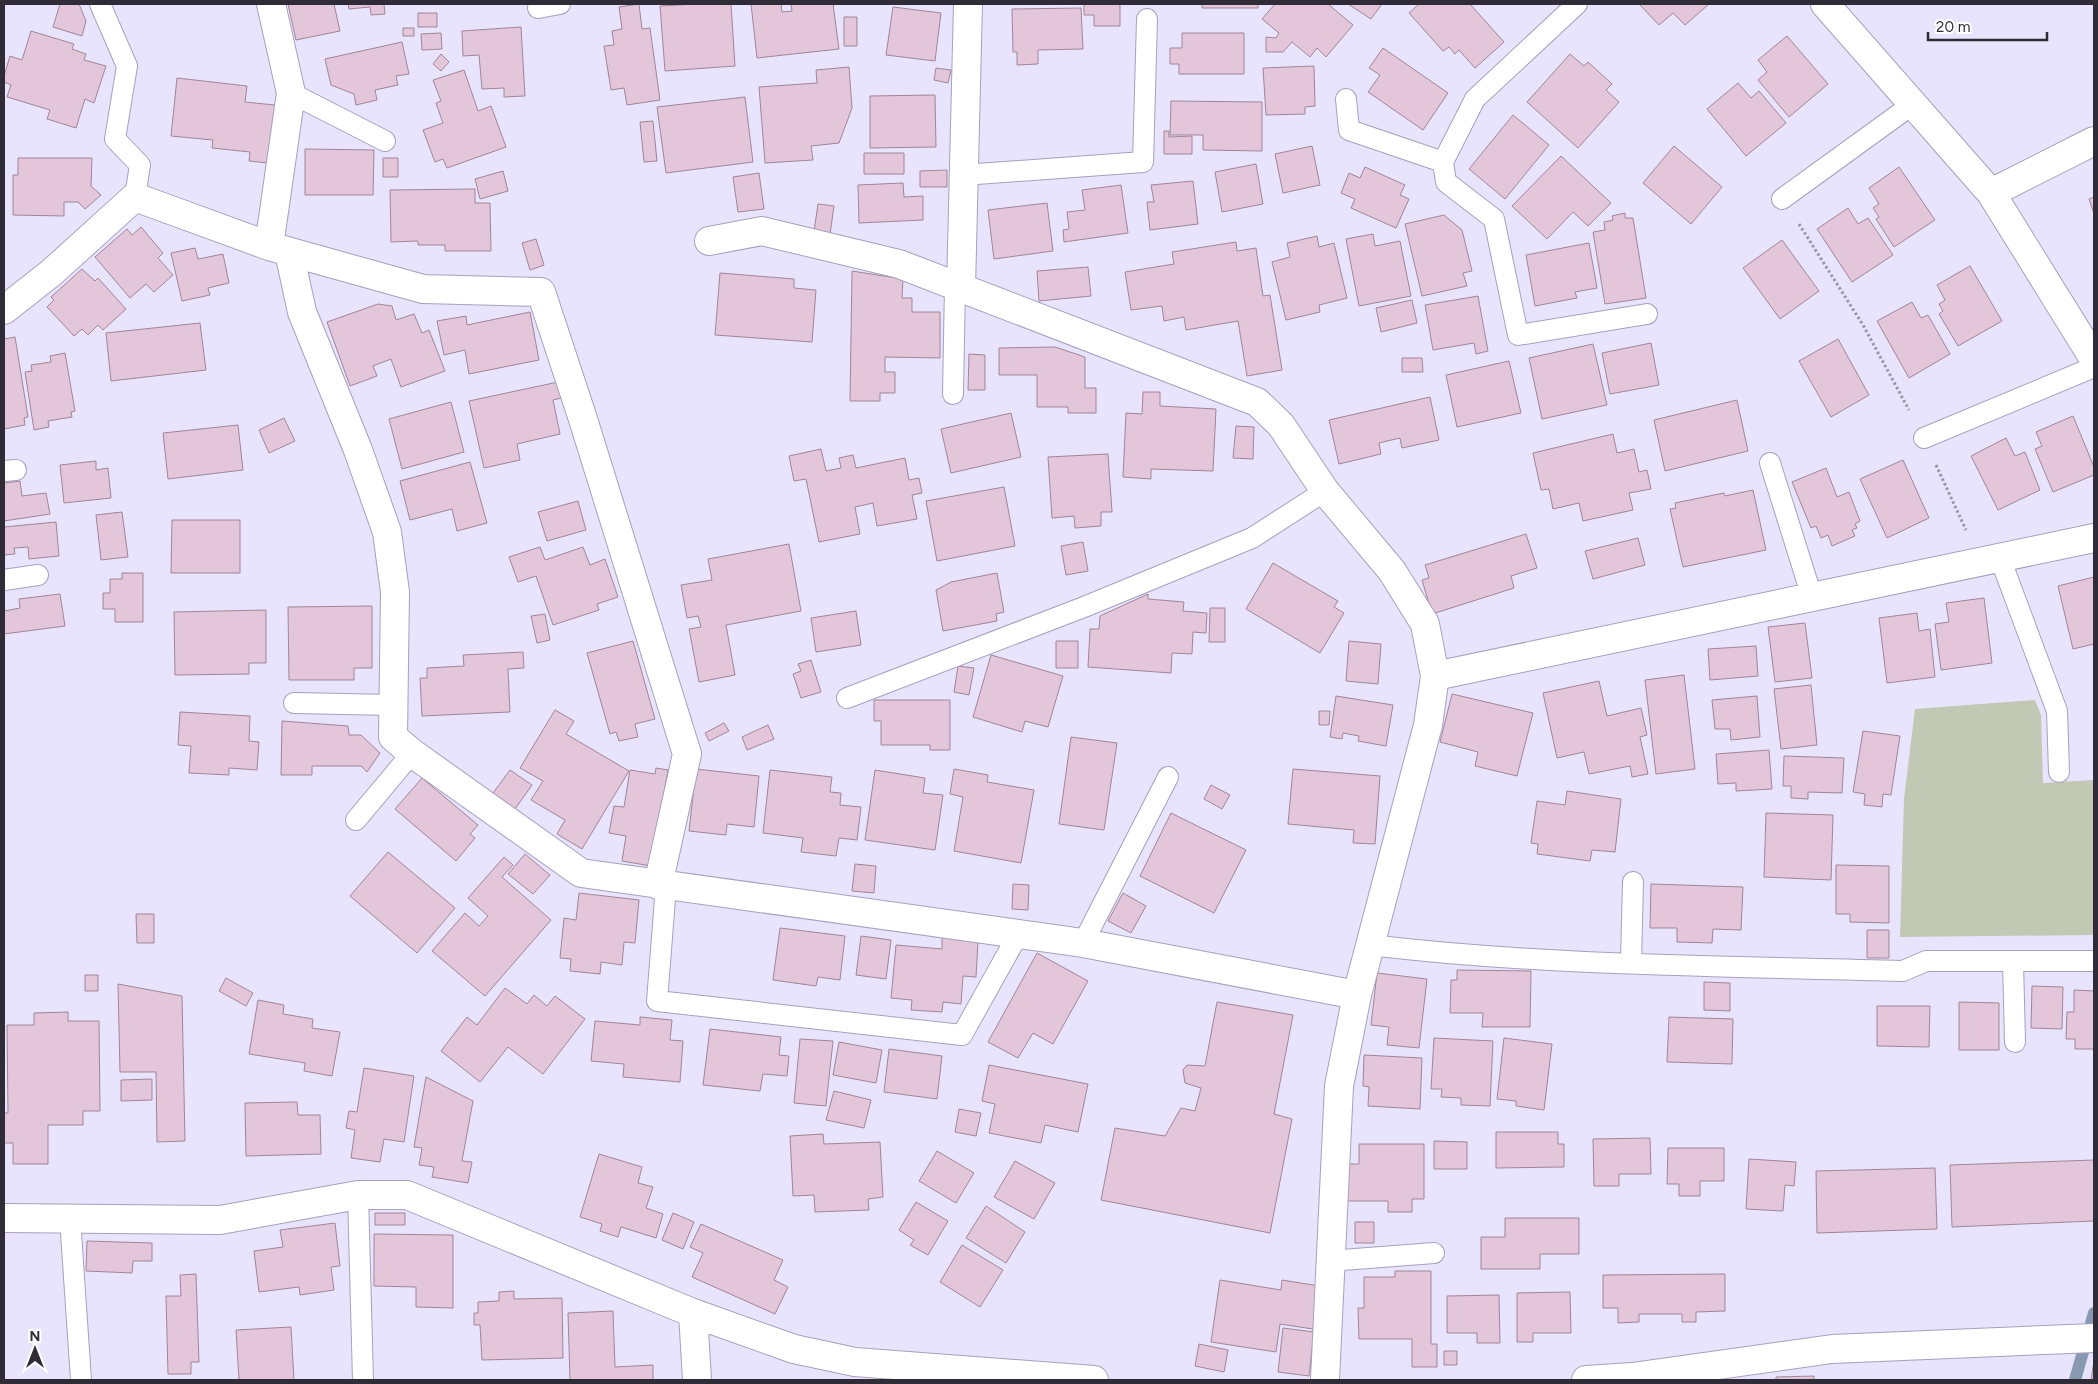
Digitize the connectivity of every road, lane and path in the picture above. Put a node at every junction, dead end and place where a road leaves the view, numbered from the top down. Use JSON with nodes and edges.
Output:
{"nodes":[{"id":1,"x":100,"y":4,"type":"edge"},
{"id":2,"x":271,"y":4,"type":"edge"},
{"id":3,"x":560,"y":4,"type":"edge"},
{"id":4,"x":968,"y":4,"type":"edge"},
{"id":5,"x":1577,"y":4,"type":"edge"},
{"id":6,"x":1825,"y":4,"type":"edge"},
{"id":7,"x":538,"y":8,"type":"dead end"},
{"id":8,"x":1147,"y":19,"type":"dead end"},
{"id":9,"x":291,"y":93,"type":"junction"},
{"id":10,"x":1346,"y":99,"type":"dead end"},
{"id":11,"x":1913,"y":104,"type":"junction"},
{"id":12,"x":384,"y":141,"type":"dead end"},
{"id":13,"x":2094,"y":141,"type":"edge"},
{"id":14,"x":1443,"y":162,"type":"junction"},
{"id":15,"x":963,"y":175,"type":"junction"},
{"id":16,"x":1991,"y":193,"type":"junction"},
{"id":17,"x":134,"y":197,"type":"junction"},
{"id":18,"x":1782,"y":199,"type":"joint"},
{"id":19,"x":710,"y":241,"type":"dead end"},
{"id":20,"x":279,"y":249,"type":"junction"},
{"id":21,"x":958,"y":287,"type":"junction"},
{"id":22,"x":4,"y":310,"type":"edge"},
{"id":23,"x":1647,"y":314,"type":"dead end"},
{"id":24,"x":2094,"y":359,"type":"edge"},
{"id":25,"x":2094,"y":366,"type":"edge"},
{"id":26,"x":953,"y":394,"type":"dead end"},
{"id":27,"x":1924,"y":438,"type":"junction"},
{"id":28,"x":1770,"y":463,"type":"dead end"},
{"id":29,"x":1325,"y":491,"type":"junction"},
{"id":30,"x":2094,"y":538,"type":"edge"},
{"id":31,"x":1990,"y":560,"type":"junction"},
{"id":32,"x":38,"y":575,"type":"dead end"},
{"id":33,"x":4,"y":580,"type":"edge"},
{"id":34,"x":1812,"y":597,"type":"junction"},
{"id":35,"x":1435,"y":676,"type":"junction"},
{"id":36,"x":847,"y":698,"type":"dead end"},
{"id":37,"x":294,"y":704,"type":"dead end"},
{"id":38,"x":393,"y":705,"type":"junction"},
{"id":39,"x":412,"y":753,"type":"junction"},
{"id":40,"x":2059,"y":772,"type":"dead end"},
{"id":41,"x":1168,"y":777,"type":"dead end"},
{"id":42,"x":356,"y":820,"type":"dead end"},
{"id":43,"x":1633,"y":882,"type":"dead end"},
{"id":44,"x":662,"y":885,"type":"junction"},
{"id":45,"x":1019,"y":934,"type":"junction"},
{"id":46,"x":1083,"y":943,"type":"junction"},
{"id":47,"x":1370,"y":945,"type":"junction"},
{"id":48,"x":2013,"y":961,"type":"junction"},
{"id":49,"x":2094,"y":961,"type":"edge"},
{"id":50,"x":1632,"y":963,"type":"junction"},
{"id":51,"x":1357,"y":995,"type":"junction"},
{"id":52,"x":2015,"y":1042,"type":"dead end"},
{"id":53,"x":358,"y":1195,"type":"junction"},
{"id":54,"x":4,"y":1218,"type":"edge"},
{"id":55,"x":70,"y":1218,"type":"junction"},
{"id":56,"x":1434,"y":1253,"type":"dead end"},
{"id":57,"x":1329,"y":1261,"type":"junction"},
{"id":58,"x":693,"y":1313,"type":"junction"},
{"id":59,"x":2094,"y":1338,"type":"edge"},
{"id":60,"x":855,"y":1371,"type":"edge"},
{"id":61,"x":1632,"y":1379,"type":"edge"},
{"id":62,"x":81,"y":1380,"type":"edge"},
{"id":63,"x":363,"y":1380,"type":"edge"},
{"id":64,"x":698,"y":1380,"type":"edge"},
{"id":65,"x":1094,"y":1380,"type":"edge"},
{"id":66,"x":1325,"y":1380,"type":"edge"},
{"id":67,"x":1586,"y":1380,"type":"edge"}],
"edges":[{"from":1,"to":17,"type":"lane"},
{"from":2,"to":9,"type":"street"},
{"from":3,"to":7,"type":"lane"},
{"from":4,"to":15,"type":"street"},
{"from":5,"to":14,"type":"lane"},
{"from":6,"to":11,"type":"street"},
{"from":8,"to":15,"type":"lane"},
{"from":9,"to":12,"type":"lane"},
{"from":9,"to":20,"type":"street"},
{"from":10,"to":14,"type":"lane"},
{"from":11,"to":16,"type":"street"},
{"from":11,"to":18,"type":"lane"},
{"from":13,"to":16,"type":"street"},
{"from":14,"to":23,"type":"lane"},
{"from":15,"to":21,"type":"street"},
{"from":16,"to":24,"type":"street"},
{"from":17,"to":20,"type":"street"},
{"from":17,"to":22,"type":"street"},
{"from":18,"to":27,"type":"path"},
{"from":19,"to":21,"type":"street"},
{"from":20,"to":38,"type":"street"},
{"from":20,"to":44,"type":"street"},
{"from":21,"to":26,"type":"lane"},
{"from":21,"to":29,"type":"street"},
{"from":25,"to":27,"type":"lane"},
{"from":27,"to":31,"type":"path"},
{"from":28,"to":34,"type":"lane"},
{"from":29,"to":35,"type":"street"},
{"from":29,"to":36,"type":"lane"},
{"from":30,"to":31,"type":"street"},
{"from":31,"to":34,"type":"street"},
{"from":31,"to":40,"type":"lane"},
{"from":32,"to":33,"type":"lane"},
{"from":34,"to":35,"type":"street"},
{"from":35,"to":47,"type":"street"},
{"from":37,"to":38,"type":"lane"},
{"from":38,"to":39,"type":"street"},
{"from":39,"to":42,"type":"lane"},
{"from":39,"to":44,"type":"street"},
{"from":41,"to":46,"type":"lane"},
{"from":43,"to":50,"type":"lane"},
{"from":44,"to":45,"type":"street"},
{"from":44,"to":45,"type":"lane"},
{"from":45,"to":46,"type":"street"},
{"from":46,"to":51,"type":"street"},
{"from":47,"to":50,"type":"lane"},
{"from":47,"to":51,"type":"street"},
{"from":48,"to":49,"type":"lane"},
{"from":48,"to":50,"type":"lane"},
{"from":48,"to":52,"type":"lane"},
{"from":51,"to":57,"type":"street"},
{"from":53,"to":55,"type":"street"},
{"from":53,"to":58,"type":"street"},
{"from":53,"to":63,"type":"lane"},
{"from":54,"to":55,"type":"street"},
{"from":55,"to":62,"type":"lane"},
{"from":56,"to":57,"type":"lane"},
{"from":57,"to":66,"type":"street"},
{"from":58,"to":60,"type":"street"},
{"from":58,"to":64,"type":"street"},
{"from":59,"to":61,"type":"street"},
{"from":60,"to":65,"type":"street"},
{"from":61,"to":67,"type":"street"}]}
